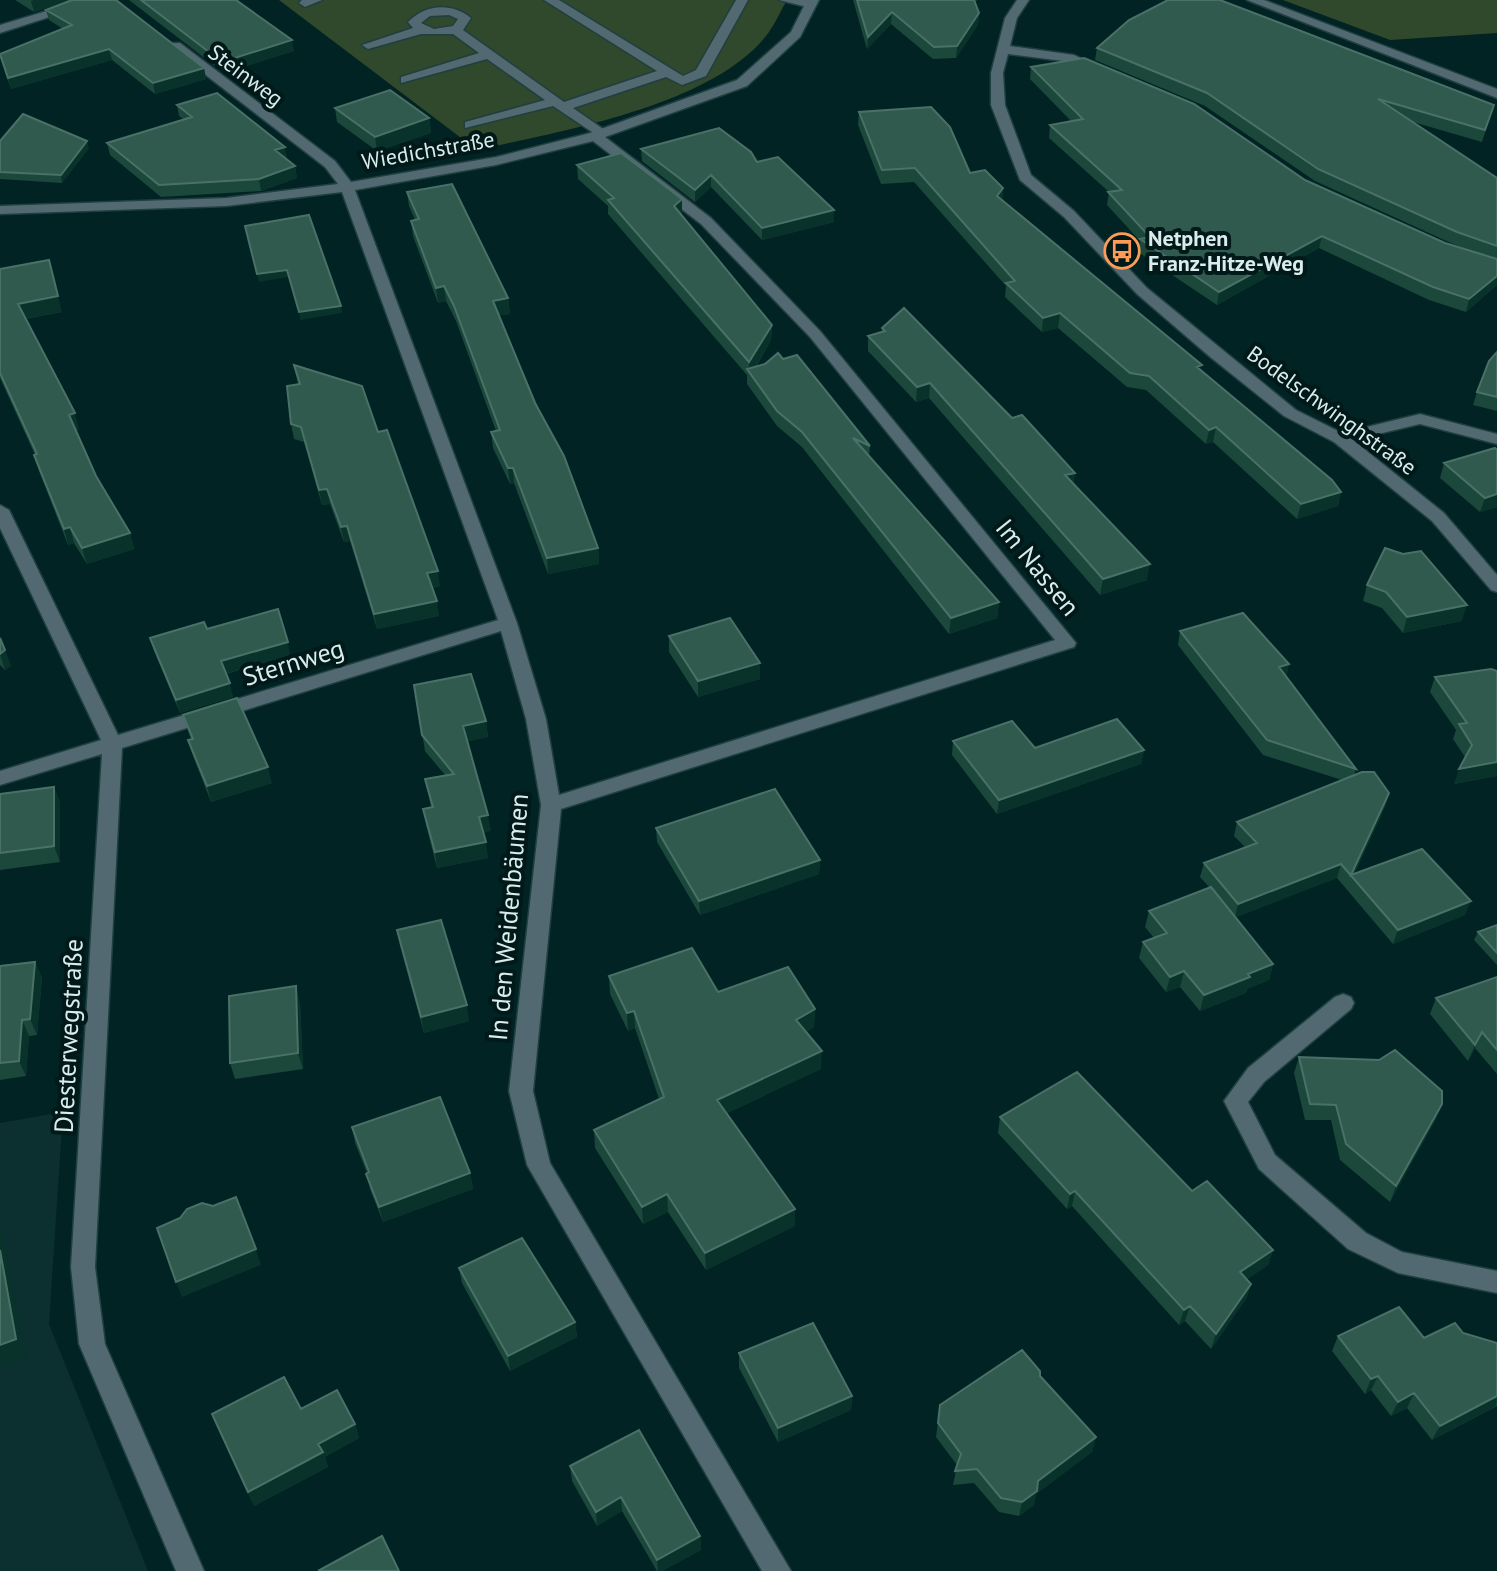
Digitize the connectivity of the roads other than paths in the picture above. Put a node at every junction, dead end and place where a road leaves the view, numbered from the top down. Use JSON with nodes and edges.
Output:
{"nodes":[{"id":1,"x":96,"y":0,"type":"edge"},
{"id":2,"x":550,"y":0,"type":"edge"},
{"id":3,"x":742,"y":0,"type":"edge"},
{"id":4,"x":785,"y":0,"type":"edge"},
{"id":5,"x":1023,"y":0,"type":"edge"},
{"id":6,"x":1253,"y":0,"type":"edge"},
{"id":7,"x":812,"y":2,"type":"edge"},
{"id":8,"x":455,"y":5,"type":"edge"},
{"id":9,"x":0,"y":29,"type":"edge"},
{"id":10,"x":421,"y":30,"type":"junction"},
{"id":11,"x":455,"y":30,"type":"junction"},
{"id":12,"x":169,"y":41,"type":"edge"},
{"id":13,"x":368,"y":45,"type":"dead end"},
{"id":14,"x":1003,"y":49,"type":"junction"},
{"id":15,"x":490,"y":54,"type":"junction"},
{"id":16,"x":667,"y":72,"type":"junction"},
{"id":17,"x":1115,"y":76,"type":"edge"},
{"id":18,"x":406,"y":80,"type":"dead end"},
{"id":19,"x":682,"y":81,"type":"junction"},
{"id":20,"x":1497,"y":94,"type":"edge"},
{"id":21,"x":706,"y":96,"type":"junction"},
{"id":22,"x":560,"y":104,"type":"junction"},
{"id":23,"x":470,"y":125,"type":"dead end"},
{"id":24,"x":598,"y":135,"type":"junction"},
{"id":25,"x":347,"y":187,"type":"junction"},
{"id":26,"x":0,"y":210,"type":"edge"},
{"id":27,"x":1340,"y":438,"type":"junction"},
{"id":28,"x":1497,"y":439,"type":"edge"},
{"id":29,"x":0,"y":510,"type":"edge"},
{"id":30,"x":1497,"y":586,"type":"edge"},
{"id":31,"x":508,"y":623,"type":"junction"},
{"id":32,"x":112,"y":744,"type":"junction"},
{"id":33,"x":0,"y":778,"type":"edge"},
{"id":34,"x":551,"y":805,"type":"junction"},
{"id":35,"x":1343,"y":1003,"type":"dead end"},
{"id":36,"x":1497,"y":1282,"type":"edge"},
{"id":37,"x":190,"y":1571,"type":"edge"},
{"id":38,"x":777,"y":1571,"type":"edge"}],
"edges":[{"from":1,"to":9,"type":"street"},
{"from":2,"to":16,"type":"street"},
{"from":3,"to":19,"type":"street"},
{"from":4,"to":7,"type":"street"},
{"from":5,"to":14,"type":"street","name":"Bodelschwinghstraße"},
{"from":6,"to":20,"type":"street"},
{"from":7,"to":21,"type":"street","name":"Wiedichstraße"},
{"from":8,"to":10,"type":"street"},
{"from":8,"to":11,"type":"street"},
{"from":10,"to":11,"type":"street"},
{"from":10,"to":13,"type":"street"},
{"from":11,"to":15,"type":"street"},
{"from":12,"to":25,"type":"street","name":"Steinweg"},
{"from":14,"to":17,"type":"street"},
{"from":14,"to":27,"type":"street","name":"Bodelschwinghstraße"},
{"from":15,"to":18,"type":"street"},
{"from":15,"to":22,"type":"street"},
{"from":16,"to":19,"type":"street"},
{"from":16,"to":22,"type":"street"},
{"from":19,"to":21,"type":"street"},
{"from":21,"to":24,"type":"street","name":"Wiedichstraße"},
{"from":22,"to":23,"type":"street"},
{"from":22,"to":24,"type":"street"},
{"from":24,"to":25,"type":"street","name":"Wiedichstraße"},
{"from":24,"to":34,"type":"street","name":"Im Nassen"},
{"from":25,"to":26,"type":"street","name":"Wiedichstraße"},
{"from":25,"to":31,"type":"street","name":"In den Weidenbäumen"},
{"from":27,"to":28,"type":"street"},
{"from":27,"to":30,"type":"street","name":"Bodelschwinghstraße"},
{"from":29,"to":32,"type":"street","name":"Diesterwegstraße"},
{"from":31,"to":32,"type":"street","name":"Sternweg"},
{"from":31,"to":34,"type":"street","name":"In den Weidenbäumen"},
{"from":32,"to":33,"type":"street","name":"Sternweg"},
{"from":32,"to":37,"type":"street","name":"Diesterwegstraße"},
{"from":34,"to":38,"type":"street","name":"In den Weidenbäumen"},
{"from":35,"to":36,"type":"street"}]}
